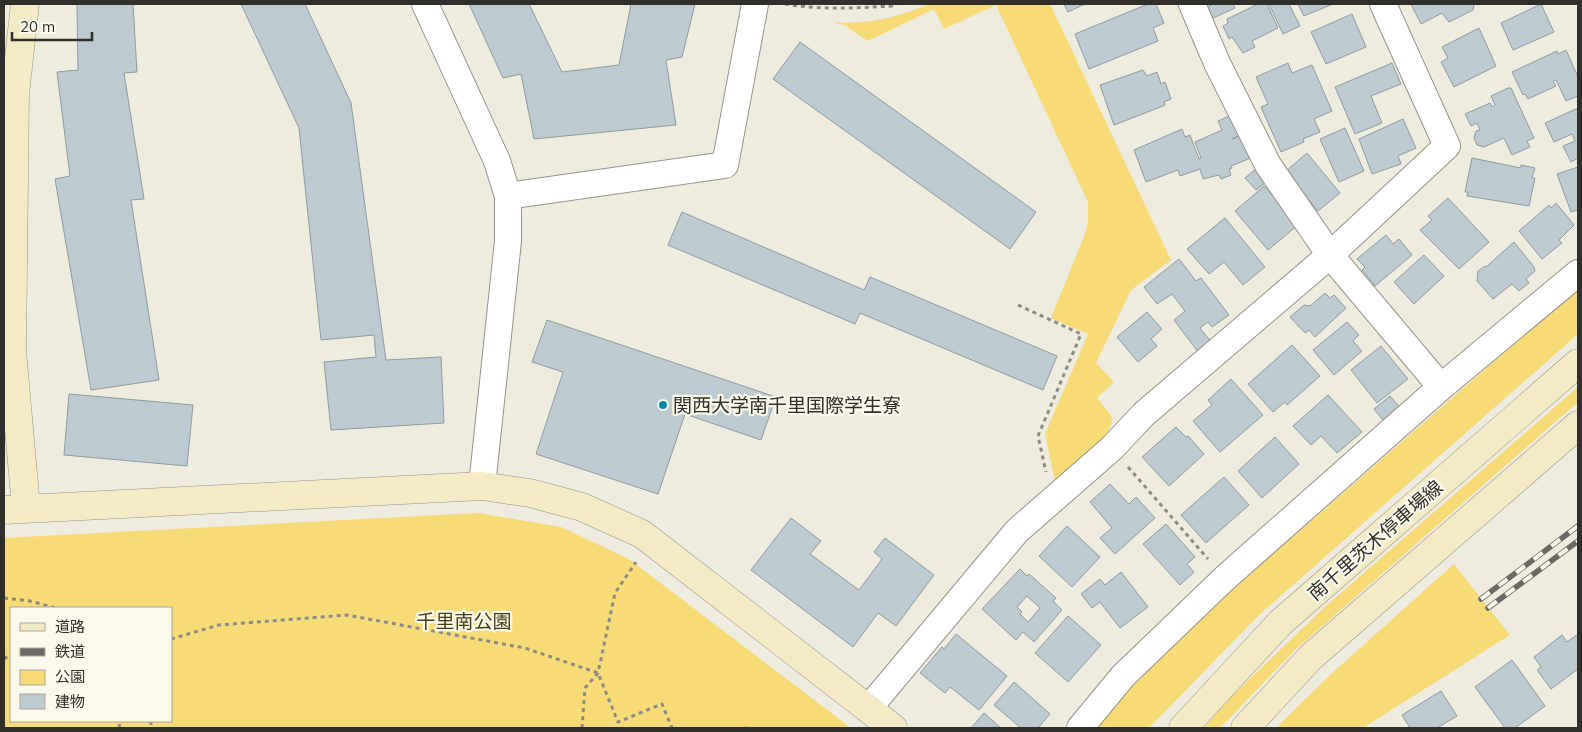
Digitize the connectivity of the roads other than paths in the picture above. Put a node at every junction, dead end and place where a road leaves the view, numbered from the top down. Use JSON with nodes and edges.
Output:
{"nodes":[{"id":1,"x":25,"y":4,"type":"edge"},
{"id":2,"x":425,"y":4,"type":"edge"},
{"id":3,"x":755,"y":4,"type":"edge"},
{"id":4,"x":1192,"y":4,"type":"edge"},
{"id":5,"x":1384,"y":4,"type":"edge"},
{"id":6,"x":508,"y":196,"type":"junction"},
{"id":7,"x":1330,"y":255,"type":"junction"},
{"id":8,"x":1578,"y":273,"type":"edge"},
{"id":9,"x":1578,"y":363,"type":"edge"},
{"id":10,"x":1441,"y":388,"type":"junction"},
{"id":11,"x":1578,"y":425,"type":"edge"},
{"id":12,"x":482,"y":486,"type":"junction"},
{"id":13,"x":15,"y":509,"type":"edge"},
{"id":14,"x":868,"y":709,"type":"junction"},
{"id":15,"x":893,"y":728,"type":"edge"},
{"id":16,"x":1080,"y":728,"type":"edge"},
{"id":17,"x":1184,"y":728,"type":"edge"},
{"id":18,"x":1244,"y":728,"type":"edge"}],
"edges":[{"from":1,"to":13,"type":"street"},
{"from":2,"to":6,"type":"street"},
{"from":3,"to":6,"type":"street"},
{"from":4,"to":7,"type":"street"},
{"from":5,"to":7,"type":"street"},
{"from":6,"to":12,"type":"street"},
{"from":7,"to":10,"type":"street"},
{"from":7,"to":14,"type":"street"},
{"from":8,"to":10,"type":"street"},
{"from":9,"to":17,"type":"street","name":"南千里茨木停車場線"},
{"from":10,"to":16,"type":"street"},
{"from":11,"to":18,"type":"street"},
{"from":12,"to":13,"type":"street"},
{"from":12,"to":14,"type":"street"},
{"from":14,"to":15,"type":"street"}]}
